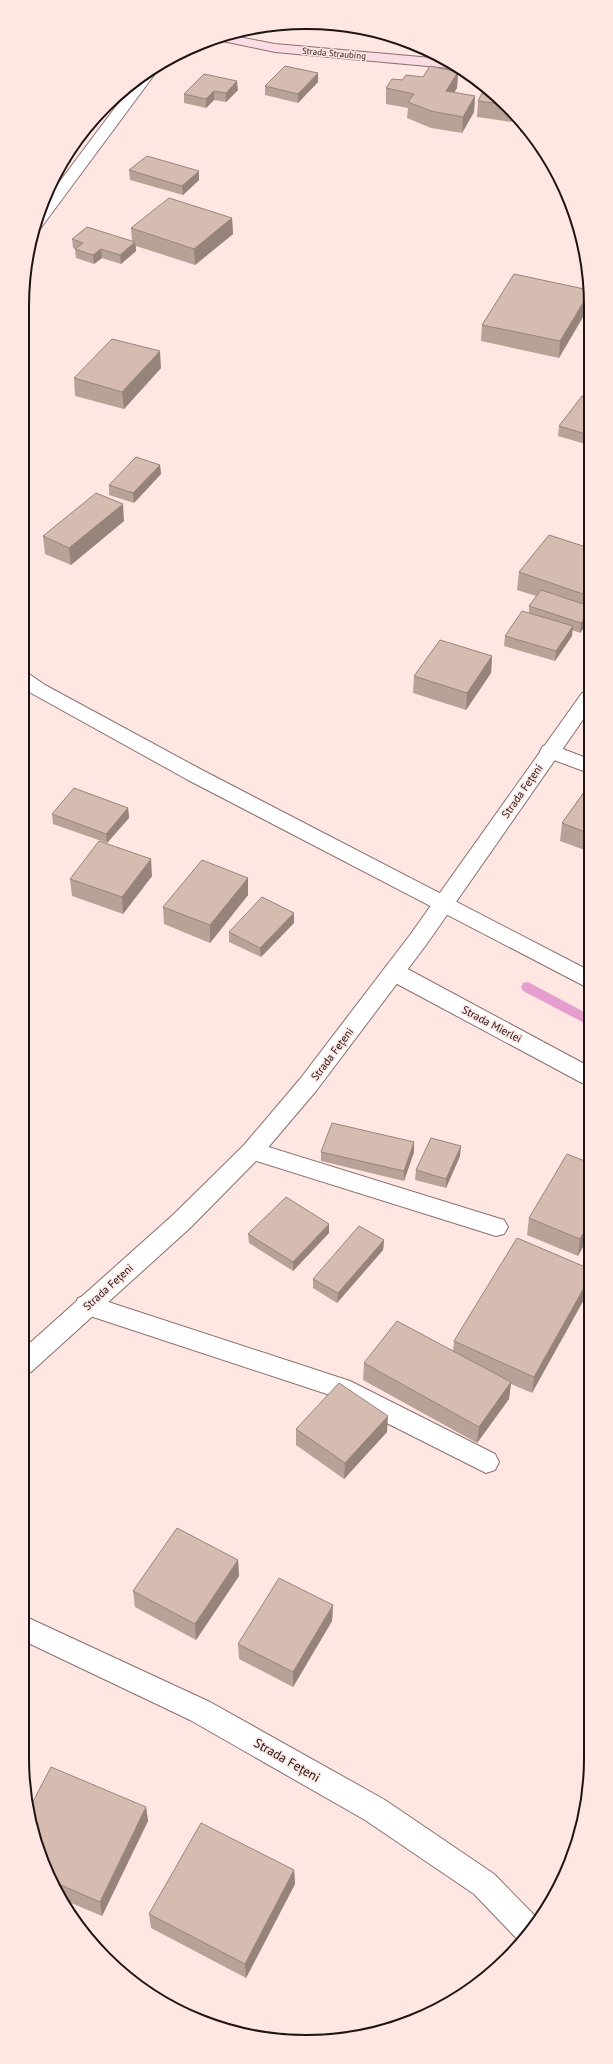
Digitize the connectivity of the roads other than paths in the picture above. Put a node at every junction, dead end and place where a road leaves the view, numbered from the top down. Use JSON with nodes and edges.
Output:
{"nodes":[{"id":1,"x":231,"y":39,"type":"edge"},
{"id":2,"x":439,"y":63,"type":"edge"},
{"id":3,"x":139,"y":85,"type":"edge"},
{"id":4,"x":46,"y":211,"type":"edge"},
{"id":5,"x":29,"y":683,"type":"edge"},
{"id":6,"x":584,"y":704,"type":"edge"},
{"id":7,"x":550,"y":751,"type":"junction"},
{"id":8,"x":584,"y":764,"type":"edge"},
{"id":9,"x":443,"y":904,"type":"junction"},
{"id":10,"x":394,"y":972,"type":"junction"},
{"id":11,"x":584,"y":978,"type":"edge"},
{"id":12,"x":584,"y":1074,"type":"edge"},
{"id":13,"x":252,"y":1151,"type":"junction"},
{"id":14,"x":496,"y":1228,"type":"dead end"},
{"id":15,"x":87,"y":1306,"type":"junction"},
{"id":16,"x":29,"y":1358,"type":"edge"},
{"id":17,"x":486,"y":1462,"type":"dead end"},
{"id":18,"x":29,"y":1630,"type":"edge"},
{"id":19,"x":525,"y":1928,"type":"edge"}],
"edges":[{"from":1,"to":2,"type":"main road","name":"Strada Straubing"},
{"from":3,"to":4,"type":"street"},
{"from":5,"to":9,"type":"street"},
{"from":6,"to":7,"type":"street","name":"Strada Fețeni"},
{"from":7,"to":8,"type":"street"},
{"from":7,"to":9,"type":"street","name":"Strada Fețeni"},
{"from":9,"to":10,"type":"street","name":"Strada Fețeni"},
{"from":9,"to":11,"type":"street"},
{"from":10,"to":12,"type":"street","name":"Strada Mierlei"},
{"from":10,"to":13,"type":"street","name":"Strada Fețeni"},
{"from":13,"to":14,"type":"street"},
{"from":13,"to":15,"type":"street","name":"Strada Fețeni"},
{"from":15,"to":16,"type":"street","name":"Strada Fețeni"},
{"from":15,"to":17,"type":"street"},
{"from":18,"to":19,"type":"street","name":"Strada Fețeni"}]}
